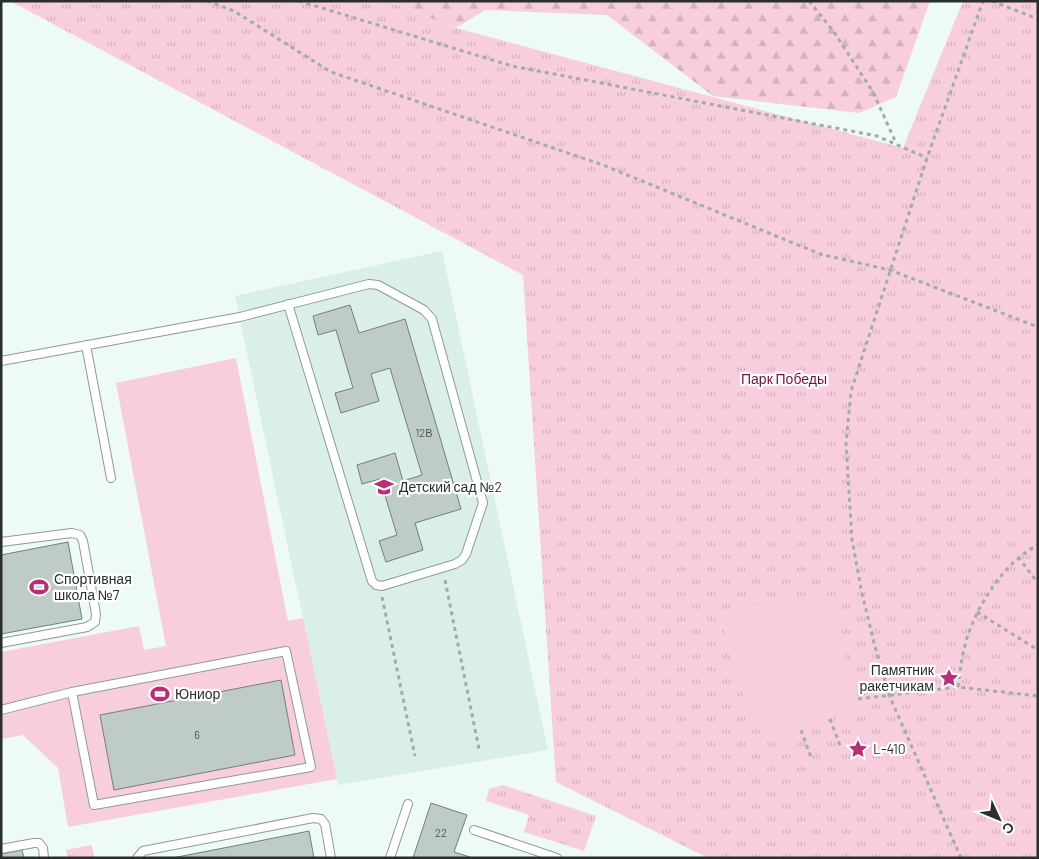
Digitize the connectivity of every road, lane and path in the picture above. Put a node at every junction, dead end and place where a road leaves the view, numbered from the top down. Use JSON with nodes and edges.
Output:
{"nodes":[{"id":1,"x":207,"y":1,"type":"edge"},
{"id":2,"x":300,"y":1,"type":"edge"},
{"id":3,"x":809,"y":1,"type":"edge"},
{"id":4,"x":983,"y":1,"type":"edge"},
{"id":5,"x":992,"y":1,"type":"edge"},
{"id":6,"x":1038,"y":19,"type":"edge"},
{"id":7,"x":896,"y":143,"type":"junction"},
{"id":8,"x":927,"y":158,"type":"junction"},
{"id":9,"x":890,"y":270,"type":"junction"},
{"id":10,"x":288,"y":304,"type":"junction"},
{"id":11,"x":1038,"y":327,"type":"edge"},
{"id":12,"x":86,"y":345,"type":"junction"},
{"id":13,"x":1,"y":361,"type":"edge"},
{"id":14,"x":111,"y":478,"type":"dead end"},
{"id":15,"x":1,"y":542,"type":"edge"},
{"id":16,"x":1038,"y":544,"type":"edge"},
{"id":17,"x":1018,"y":558,"type":"junction"},
{"id":18,"x":442,"y":568,"type":"junction"},
{"id":19,"x":1038,"y":583,"type":"edge"},
{"id":20,"x":380,"y":586,"type":"junction"},
{"id":21,"x":977,"y":612,"type":"junction"},
{"id":22,"x":1,"y":643,"type":"edge"},
{"id":23,"x":1038,"y":650,"type":"edge"},
{"id":24,"x":958,"y":687,"type":"junction"},
{"id":25,"x":72,"y":692,"type":"junction"},
{"id":26,"x":889,"y":695,"type":"junction"},
{"id":27,"x":1038,"y":696,"type":"edge"},
{"id":28,"x":858,"y":699,"type":"dead end"},
{"id":29,"x":1,"y":710,"type":"edge"},
{"id":30,"x":830,"y":719,"type":"dead end"},
{"id":31,"x":801,"y":730,"type":"dead end"},
{"id":32,"x":841,"y":748,"type":"dead end"},
{"id":33,"x":479,"y":749,"type":"dead end"},
{"id":34,"x":415,"y":756,"type":"dead end"},
{"id":35,"x":812,"y":760,"type":"dead end"},
{"id":36,"x":408,"y":804,"type":"dead end"},
{"id":37,"x":474,"y":830,"type":"dead end"},
{"id":38,"x":1,"y":849,"type":"edge"},
{"id":39,"x":44,"y":858,"type":"edge"},
{"id":40,"x":137,"y":858,"type":"edge"},
{"id":41,"x":331,"y":858,"type":"edge"},
{"id":42,"x":390,"y":858,"type":"edge"},
{"id":43,"x":557,"y":858,"type":"edge"},
{"id":44,"x":961,"y":858,"type":"edge"}],
"edges":[{"from":1,"to":9,"type":"path"},
{"from":2,"to":7,"type":"path"},
{"from":3,"to":7,"type":"path"},
{"from":4,"to":8,"type":"path"},
{"from":5,"to":6,"type":"path"},
{"from":7,"to":8,"type":"path"},
{"from":8,"to":9,"type":"path"},
{"from":9,"to":11,"type":"path"},
{"from":9,"to":26,"type":"path"},
{"from":10,"to":12,"type":"lane"},
{"from":10,"to":18,"type":"lane"},
{"from":10,"to":20,"type":"lane"},
{"from":12,"to":13,"type":"lane"},
{"from":12,"to":14,"type":"lane"},
{"from":15,"to":22,"type":"lane"},
{"from":16,"to":17,"type":"path"},
{"from":17,"to":19,"type":"path"},
{"from":17,"to":21,"type":"path"},
{"from":18,"to":20,"type":"lane"},
{"from":18,"to":33,"type":"path"},
{"from":20,"to":34,"type":"path"},
{"from":21,"to":23,"type":"path"},
{"from":21,"to":24,"type":"path"},
{"from":24,"to":26,"type":"path"},
{"from":24,"to":27,"type":"path"},
{"from":25,"to":25,"type":"lane"},
{"from":25,"to":29,"type":"lane"},
{"from":26,"to":28,"type":"path"},
{"from":26,"to":44,"type":"path"},
{"from":30,"to":32,"type":"path"},
{"from":31,"to":35,"type":"path"},
{"from":36,"to":42,"type":"lane"},
{"from":37,"to":43,"type":"lane"},
{"from":38,"to":39,"type":"lane"},
{"from":40,"to":41,"type":"lane"}]}
